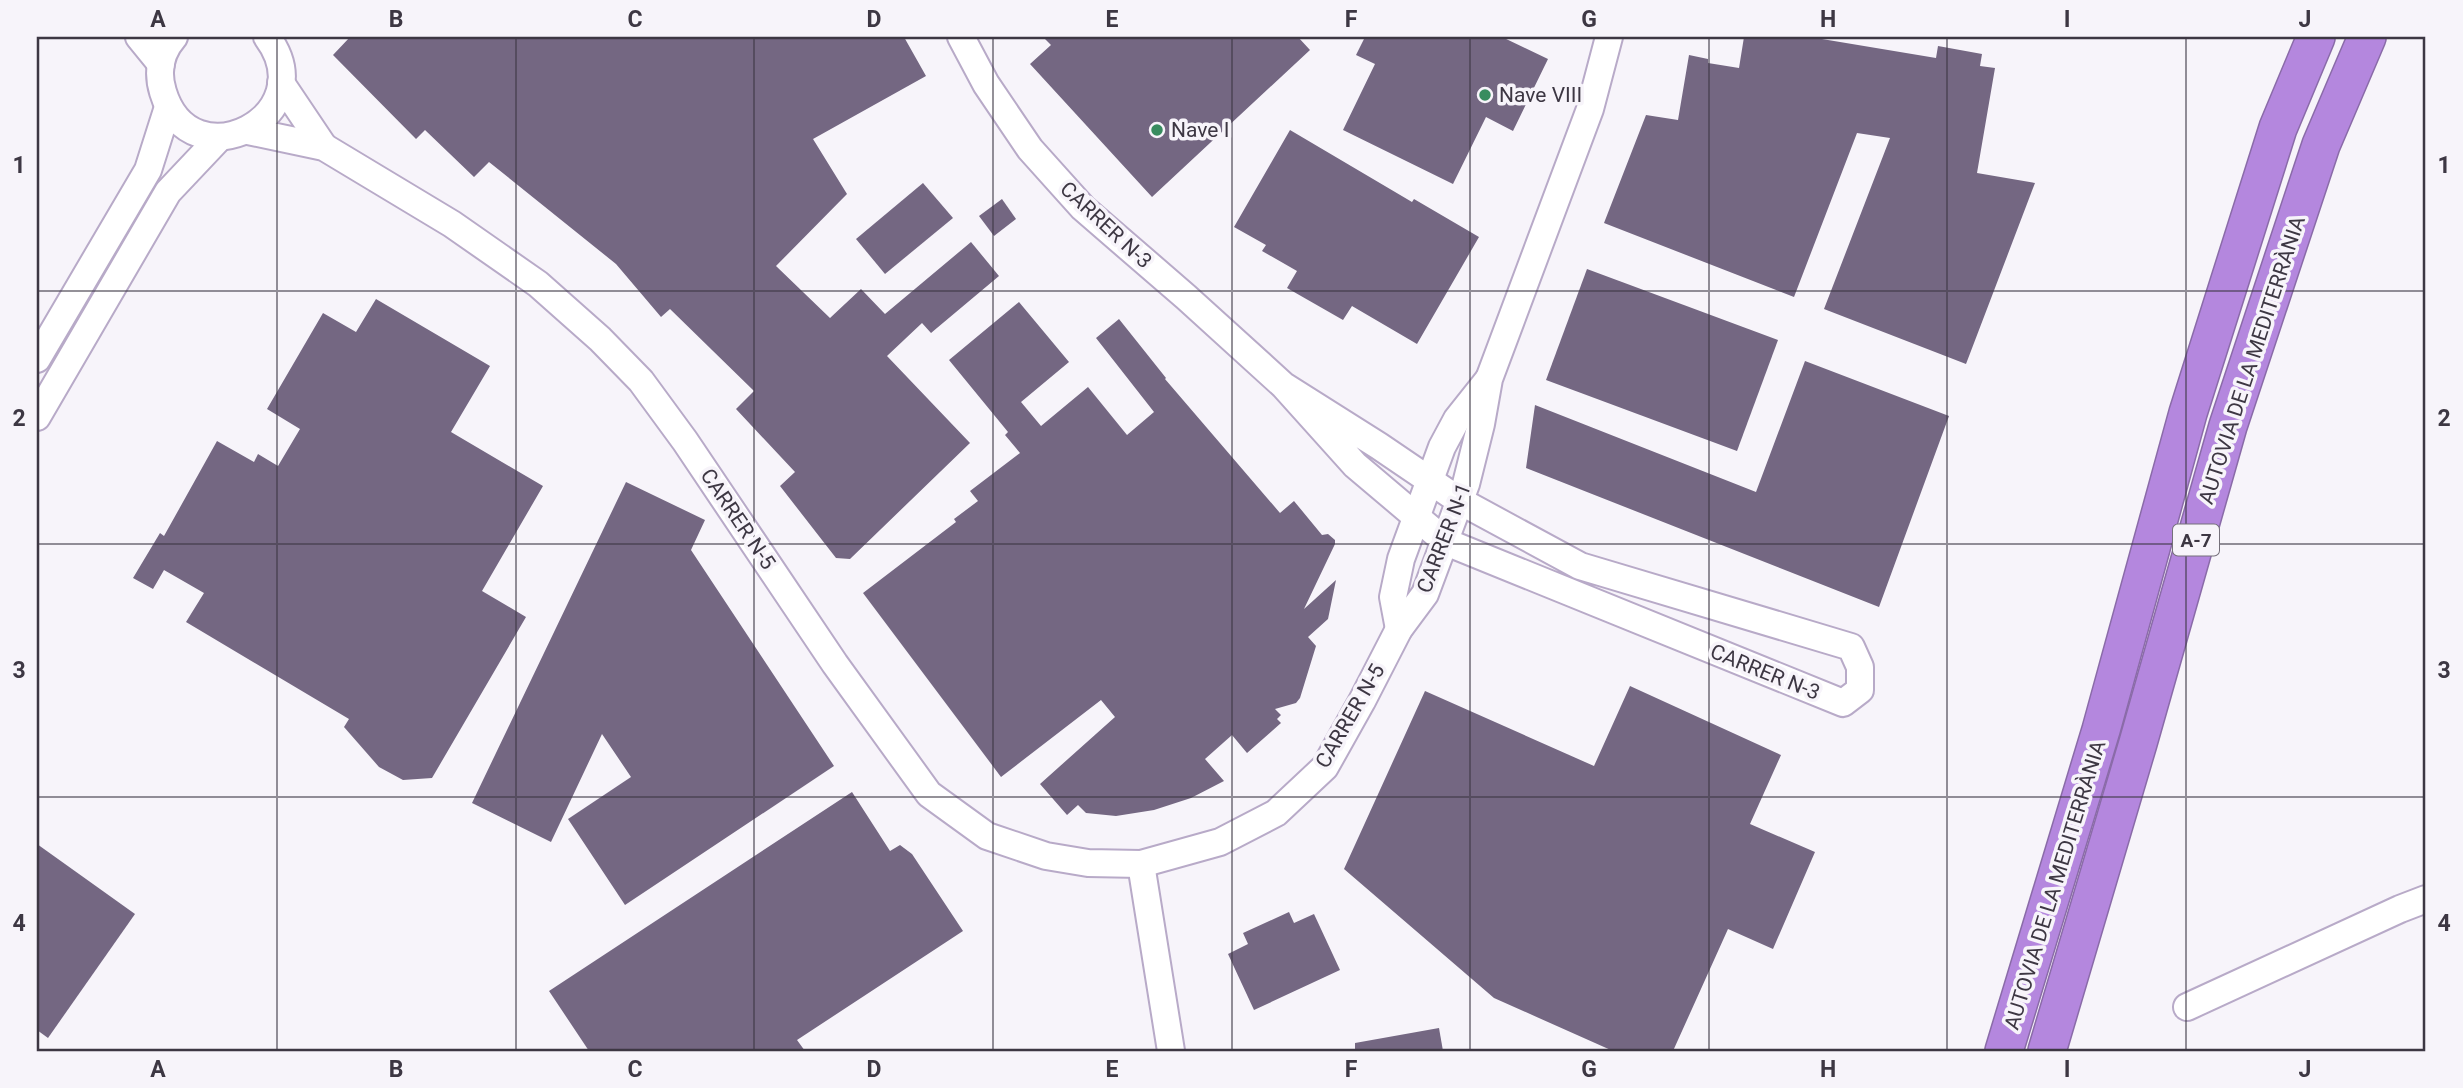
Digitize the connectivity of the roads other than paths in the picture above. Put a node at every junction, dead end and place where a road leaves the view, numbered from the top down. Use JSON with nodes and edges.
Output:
{"nodes":[{"id":1,"x":139,"y":37,"type":"edge"},
{"id":2,"x":174,"y":37,"type":"edge"},
{"id":3,"x":961,"y":37,"type":"edge"},
{"id":4,"x":1609,"y":37,"type":"edge"},
{"id":5,"x":2316,"y":37,"type":"edge"},
{"id":6,"x":2367,"y":37,"type":"edge"},
{"id":7,"x":271,"y":40,"type":"edge"},
{"id":8,"x":161,"y":64,"type":"junction"},
{"id":9,"x":281,"y":83,"type":"junction"},
{"id":10,"x":168,"y":107,"type":"junction"},
{"id":11,"x":248,"y":131,"type":"junction"},
{"id":12,"x":220,"y":137,"type":"junction"},
{"id":13,"x":324,"y":147,"type":"junction"},
{"id":14,"x":37,"y":359,"type":"edge"},
{"id":15,"x":1489,"y":379,"type":"junction"},
{"id":16,"x":1284,"y":386,"type":"junction"},
{"id":17,"x":37,"y":417,"type":"edge"},
{"id":18,"x":1430,"y":481,"type":"junction"},
{"id":19,"x":1460,"y":501,"type":"junction"},
{"id":20,"x":1417,"y":517,"type":"junction"},
{"id":21,"x":1446,"y":542,"type":"junction"},
{"id":22,"x":1398,"y":629,"type":"junction"},
{"id":23,"x":1141,"y":864,"type":"junction"},
{"id":24,"x":2426,"y":899,"type":"edge"},
{"id":25,"x":2187,"y":1007,"type":"dead end"},
{"id":26,"x":1171,"y":1051,"type":"edge"},
{"id":27,"x":2004,"y":1051,"type":"edge"},
{"id":28,"x":2048,"y":1051,"type":"edge"}],
"edges":[{"from":1,"to":8,"type":"street"},
{"from":2,"to":8,"type":"street"},
{"from":3,"to":16,"type":"street","name":"CARRER N-3"},
{"from":4,"to":15,"type":"street","name":"CARRER N-1"},
{"from":5,"to":27,"type":"highway","name":"AUTOVIA DE LA MEDITERRÀNIA","number":"A-7"},
{"from":6,"to":28,"type":"highway","name":"AUTOVIA DE LA MEDITERRÀNIA","number":"A-7"},
{"from":7,"to":9,"type":"street"},
{"from":8,"to":10,"type":"street"},
{"from":9,"to":11,"type":"street"},
{"from":9,"to":13,"type":"street"},
{"from":10,"to":12,"type":"street"},
{"from":10,"to":14,"type":"street"},
{"from":11,"to":12,"type":"street"},
{"from":11,"to":13,"type":"street"},
{"from":12,"to":17,"type":"street"},
{"from":13,"to":23,"type":"street","name":"CARRER N-5"},
{"from":15,"to":18,"type":"street","name":"CARRER N-1"},
{"from":15,"to":19,"type":"street","name":"CARRER N-1"},
{"from":16,"to":18,"type":"street","name":"CARRER N-3"},
{"from":16,"to":20,"type":"street","name":"CARRER N-3"},
{"from":18,"to":19,"type":"street","name":"CARRER N-3"},
{"from":18,"to":20,"type":"street","name":"CARRER N-1"},
{"from":19,"to":21,"type":"street","name":"CARRER N-1"},
{"from":19,"to":21,"type":"street","name":"CARRER N-3"},
{"from":20,"to":21,"type":"street","name":"CARRER N-3"},
{"from":20,"to":22,"type":"street","name":"CARRER N-1"},
{"from":21,"to":22,"type":"street","name":"CARRER N-1"},
{"from":22,"to":23,"type":"street","name":"CARRER N-5"},
{"from":23,"to":26,"type":"street"},
{"from":24,"to":25,"type":"street"}]}
